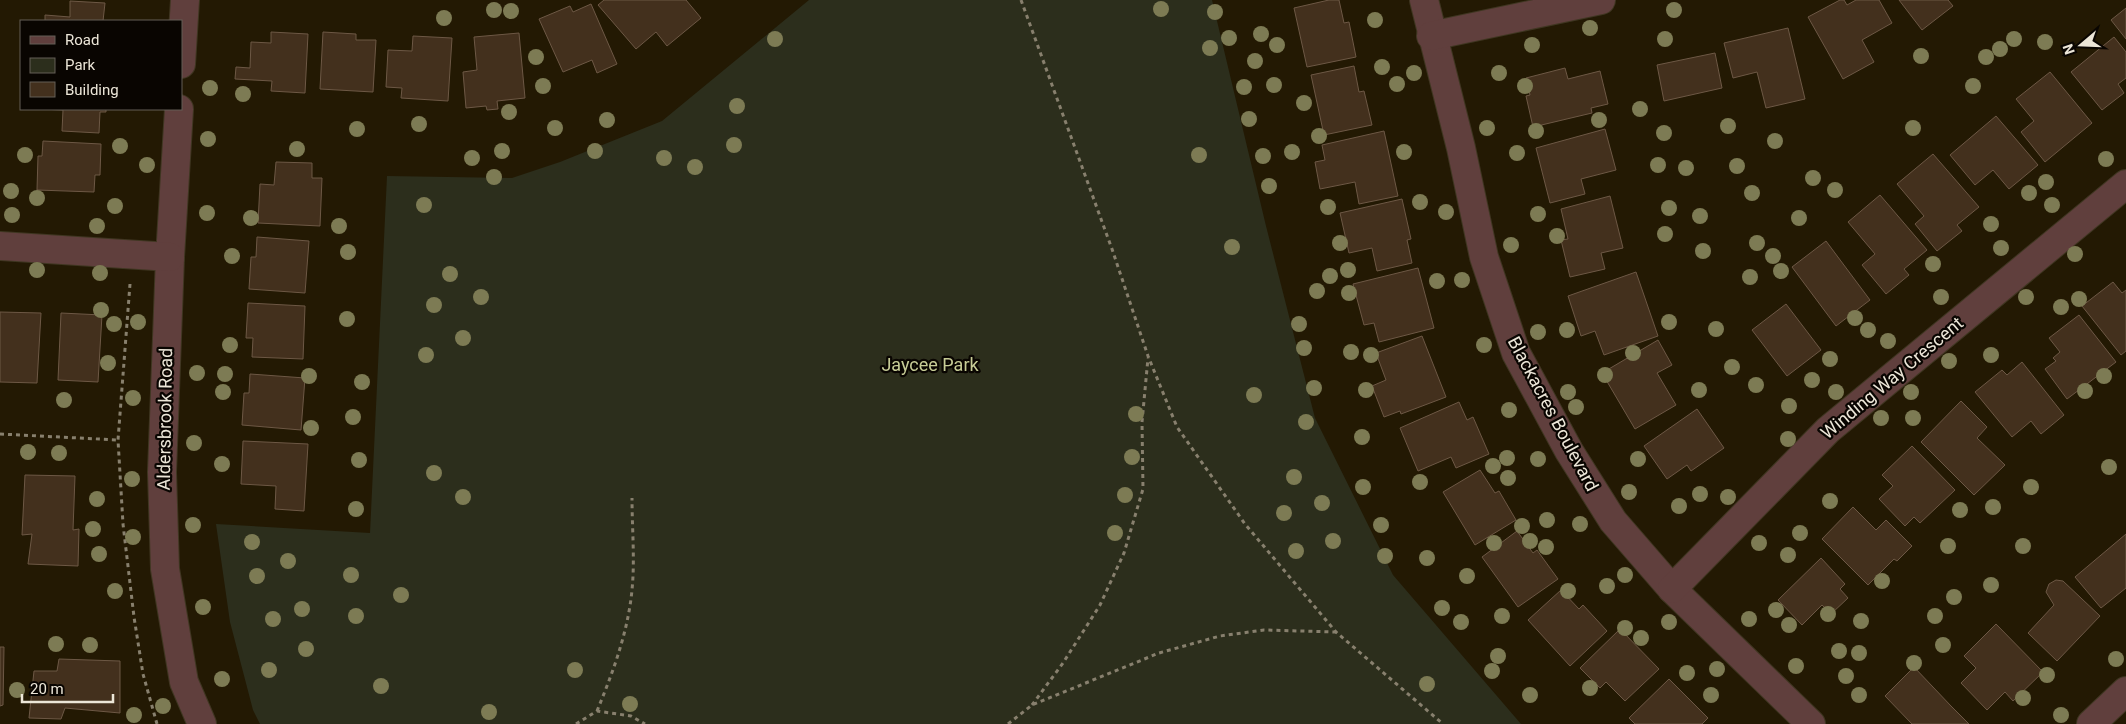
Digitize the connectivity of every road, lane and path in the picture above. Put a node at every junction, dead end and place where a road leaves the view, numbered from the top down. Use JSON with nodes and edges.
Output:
{"nodes":[{"id":1,"x":185,"y":0,"type":"edge"},
{"id":2,"x":1021,"y":0,"type":"edge"},
{"id":3,"x":1424,"y":0,"type":"edge"},
{"id":4,"x":1601,"y":0,"type":"edge"},
{"id":5,"x":1432,"y":36,"type":"junction"},
{"id":6,"x":182,"y":48,"type":"edge"},
{"id":7,"x":179,"y":110,"type":"edge"},
{"id":8,"x":2126,"y":184,"type":"edge"},
{"id":9,"x":0,"y":246,"type":"edge"},
{"id":10,"x":132,"y":253,"type":"junction"},
{"id":11,"x":170,"y":257,"type":"junction"},
{"id":12,"x":1148,"y":356,"type":"junction"},
{"id":13,"x":0,"y":434,"type":"edge"},
{"id":14,"x":118,"y":440,"type":"junction"},
{"id":15,"x":632,"y":498,"type":"dead end"},
{"id":16,"x":1672,"y":589,"type":"junction"},
{"id":17,"x":1336,"y":632,"type":"junction"},
{"id":18,"x":2126,"y":691,"type":"edge"},
{"id":19,"x":1032,"y":705,"type":"junction"},
{"id":20,"x":597,"y":711,"type":"junction"},
{"id":21,"x":157,"y":724,"type":"edge"},
{"id":22,"x":202,"y":724,"type":"edge"},
{"id":23,"x":576,"y":724,"type":"edge"},
{"id":24,"x":646,"y":724,"type":"edge"},
{"id":25,"x":1008,"y":724,"type":"edge"},
{"id":26,"x":1443,"y":724,"type":"edge"},
{"id":27,"x":1810,"y":724,"type":"edge"},
{"id":28,"x":2091,"y":724,"type":"edge"}],
"edges":[{"from":1,"to":6,"type":"street"},
{"from":2,"to":12,"type":"path"},
{"from":3,"to":5,"type":"street","name":"Blackacres Boulevard"},
{"from":4,"to":5,"type":"street"},
{"from":5,"to":16,"type":"street","name":"Blackacres Boulevard"},
{"from":7,"to":11,"type":"street","name":"Aldersbrook Road"},
{"from":8,"to":16,"type":"street","name":"Winding Way Crescent"},
{"from":9,"to":10,"type":"street"},
{"from":10,"to":11,"type":"street"},
{"from":10,"to":14,"type":"path"},
{"from":11,"to":22,"type":"street","name":"Aldersbrook Road"},
{"from":12,"to":17,"type":"path"},
{"from":12,"to":19,"type":"path"},
{"from":13,"to":14,"type":"path"},
{"from":14,"to":21,"type":"path"},
{"from":15,"to":20,"type":"path"},
{"from":16,"to":27,"type":"street","name":"Blackacres Boulevard"},
{"from":17,"to":19,"type":"path"},
{"from":17,"to":26,"type":"path"},
{"from":18,"to":28,"type":"street"},
{"from":19,"to":25,"type":"path"},
{"from":20,"to":23,"type":"path"},
{"from":20,"to":24,"type":"path"}]}
